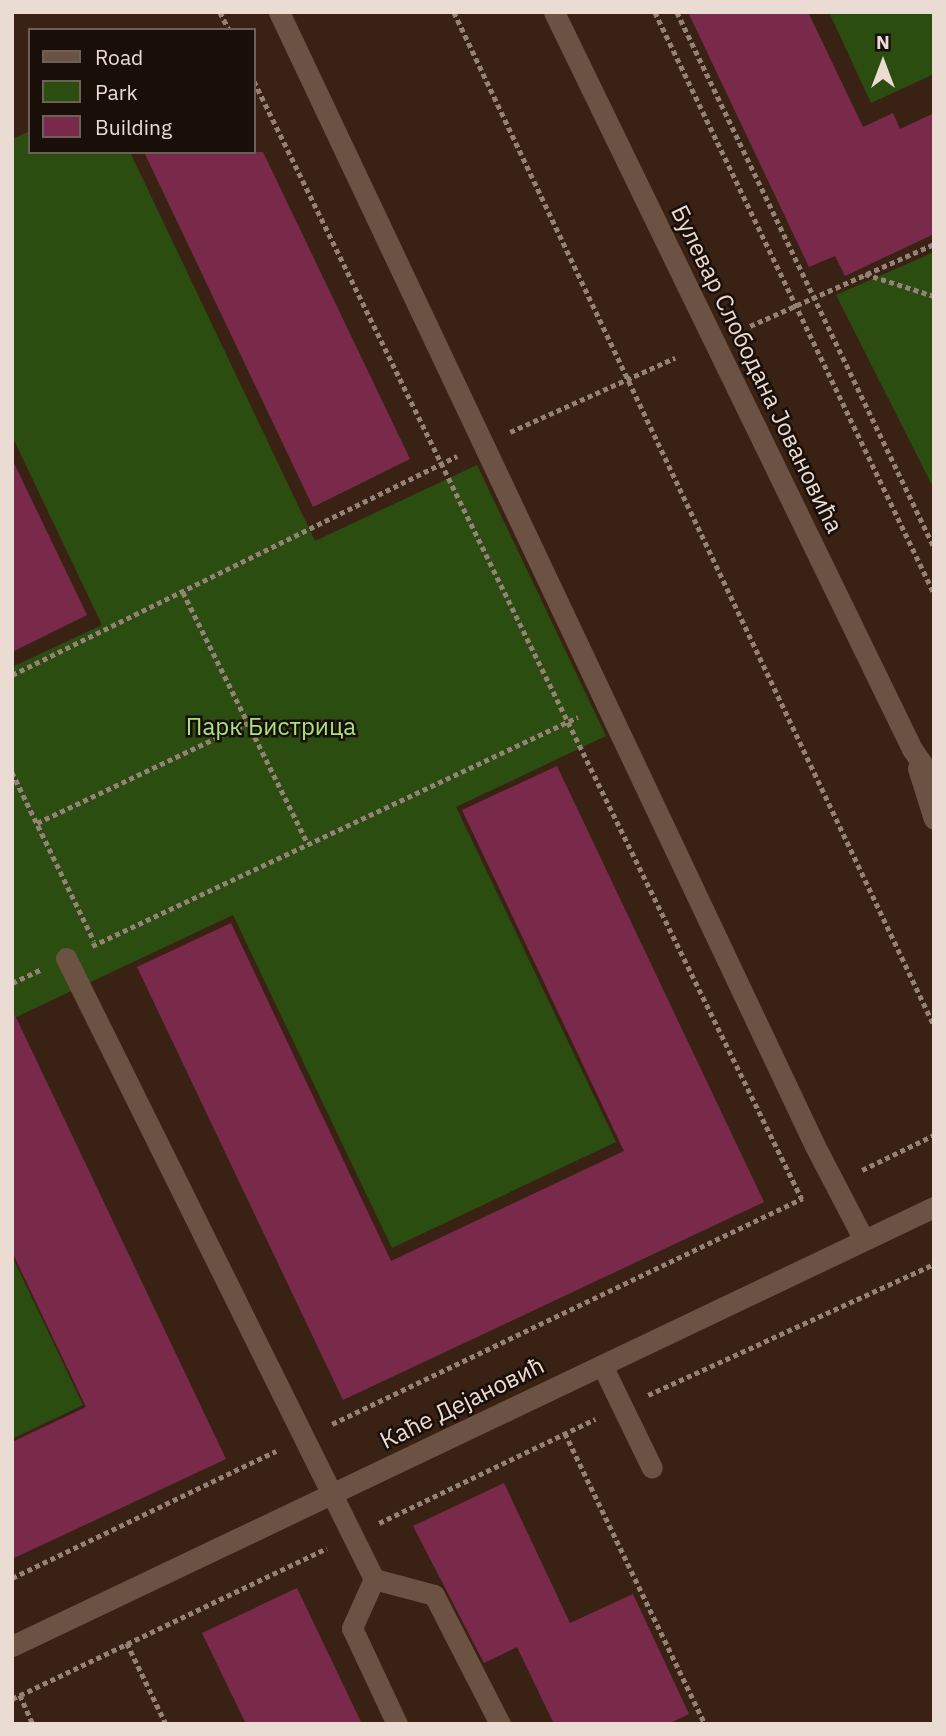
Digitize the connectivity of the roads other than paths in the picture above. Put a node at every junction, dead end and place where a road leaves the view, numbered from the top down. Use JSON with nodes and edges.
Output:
{"nodes":[{"id":1,"x":279,"y":12,"type":"edge"},
{"id":2,"x":555,"y":12,"type":"edge"},
{"id":3,"x":912,"y":749,"type":"junction"},
{"id":4,"x":934,"y":780,"type":"edge"},
{"id":5,"x":934,"y":819,"type":"edge"},
{"id":6,"x":66,"y":958,"type":"road end"},
{"id":7,"x":934,"y":1207,"type":"edge"},
{"id":8,"x":864,"y":1240,"type":"junction"},
{"id":9,"x":602,"y":1365,"type":"junction"},
{"id":10,"x":652,"y":1468,"type":"dead end"},
{"id":11,"x":331,"y":1493,"type":"junction"},
{"id":12,"x":373,"y":1579,"type":"junction"},
{"id":13,"x":12,"y":1646,"type":"edge"},
{"id":14,"x":397,"y":1724,"type":"edge"},
{"id":15,"x":500,"y":1724,"type":"edge"}],
"edges":[{"from":1,"to":8,"type":"street"},
{"from":2,"to":3,"type":"street","name":"Булевар Слободана Јовановића"},
{"from":3,"to":4,"type":"street","name":"Булевар Слободана Јовановића"},
{"from":3,"to":5,"type":"street","name":"Булевар Слободана Јовановића"},
{"from":6,"to":11,"type":"street"},
{"from":7,"to":8,"type":"street","name":"Каће Дејановић"},
{"from":8,"to":9,"type":"street","name":"Каће Дејановић"},
{"from":9,"to":10,"type":"street"},
{"from":9,"to":11,"type":"street","name":"Каће Дејановић"},
{"from":11,"to":12,"type":"street"},
{"from":11,"to":13,"type":"street","name":"Каће Дејановић"},
{"from":12,"to":14,"type":"street"},
{"from":12,"to":15,"type":"street"}]}
